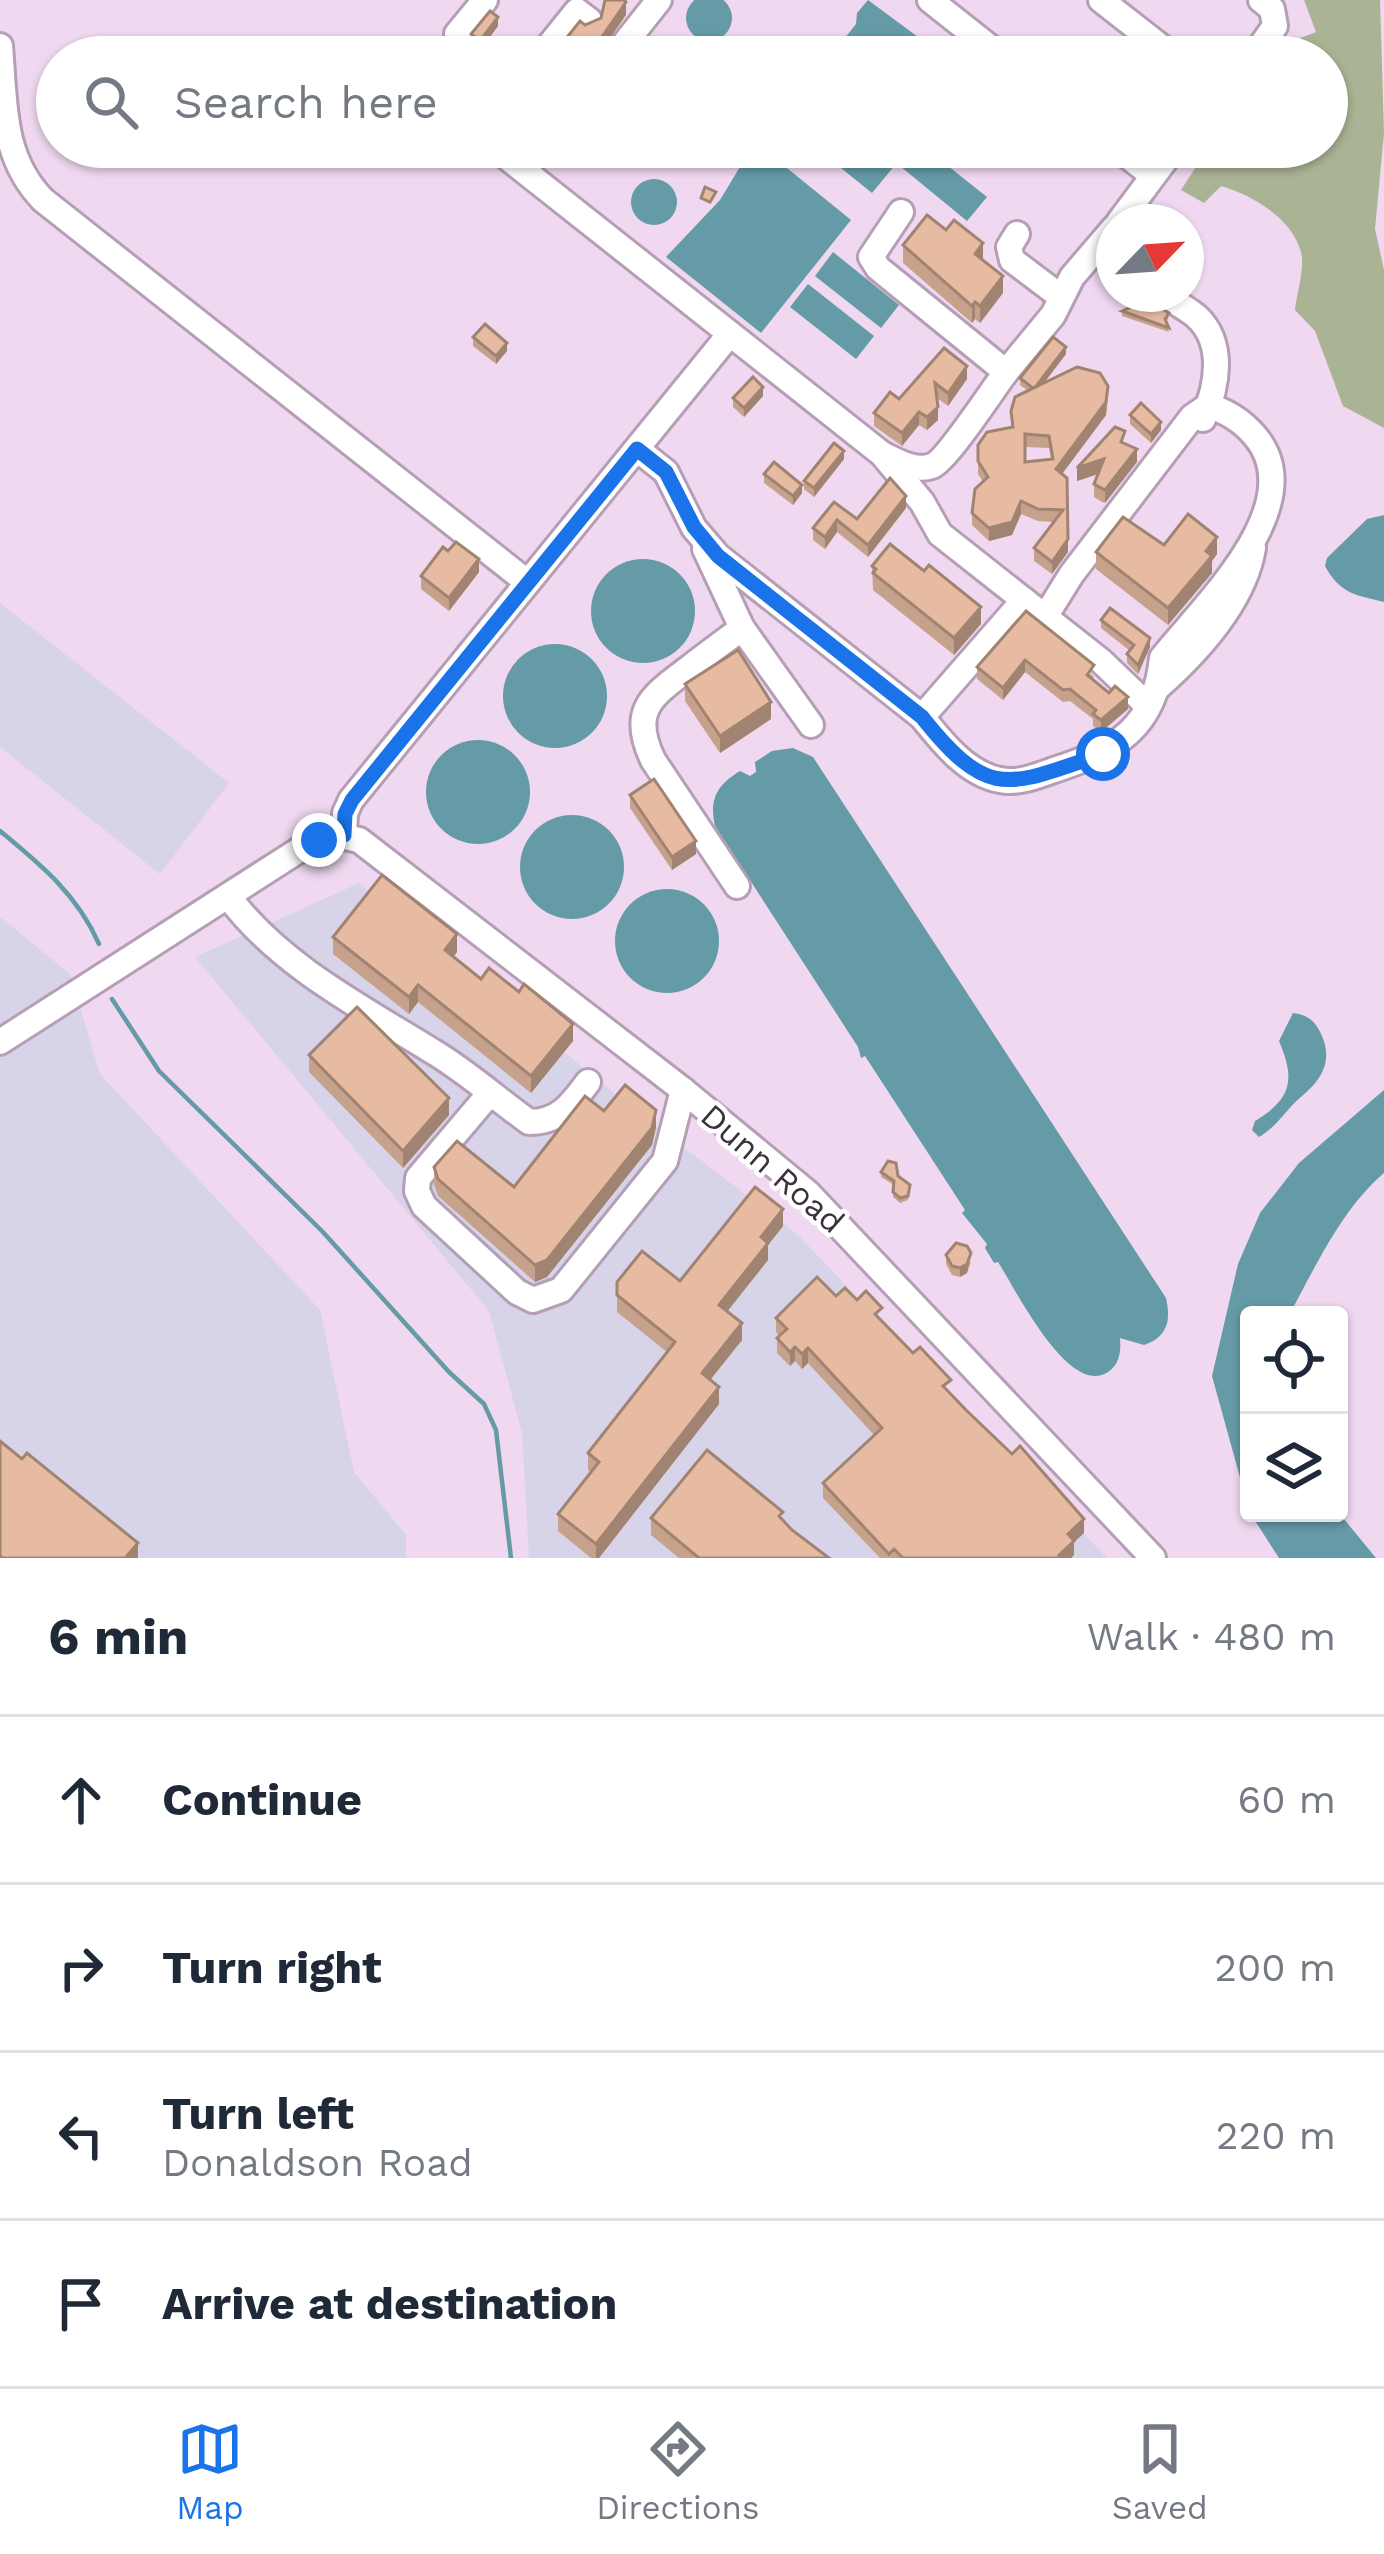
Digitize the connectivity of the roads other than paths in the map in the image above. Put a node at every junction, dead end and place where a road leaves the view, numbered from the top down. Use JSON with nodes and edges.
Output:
{"nodes":[{"id":1,"x":485,"y":0,"type":"edge"},
{"id":2,"x":659,"y":0,"type":"edge"},
{"id":3,"x":930,"y":0,"type":"edge"},
{"id":4,"x":1101,"y":0,"type":"edge"},
{"id":5,"x":1261,"y":0,"type":"edge"},
{"id":6,"x":589,"y":20,"type":"edge"},
{"id":7,"x":457,"y":34,"type":"dead end"},
{"id":8,"x":557,"y":36,"type":"edge"},
{"id":9,"x":631,"y":36,"type":"edge"},
{"id":10,"x":975,"y":36,"type":"edge"},
{"id":11,"x":1147,"y":36,"type":"edge"},
{"id":12,"x":1268,"y":36,"type":"edge"},
{"id":13,"x":0,"y":46,"type":"edge"},
{"id":14,"x":521,"y":168,"type":"edge"},
{"id":15,"x":1142,"y":168,"type":"edge"},
{"id":16,"x":1158,"y":168,"type":"edge"},
{"id":17,"x":524,"y":170,"type":"joint"},
{"id":18,"x":1152,"y":176,"type":"junction"},
{"id":19,"x":1133,"y":204,"type":"edge"},
{"id":20,"x":901,"y":212,"type":"dead end"},
{"id":21,"x":1017,"y":234,"type":"dead end"},
{"id":22,"x":1096,"y":252,"type":"edge"},
{"id":23,"x":1061,"y":297,"type":"junction"},
{"id":24,"x":1190,"y":312,"type":"edge"},
{"id":25,"x":729,"y":335,"type":"junction"},
{"id":26,"x":1006,"y":373,"type":"junction"},
{"id":27,"x":1215,"y":408,"type":"junction"},
{"id":28,"x":637,"y":449,"type":"junction"},
{"id":29,"x":882,"y":454,"type":"junction"},
{"id":30,"x":700,"y":536,"type":"junction"},
{"id":31,"x":532,"y":576,"type":"junction"},
{"id":32,"x":1024,"y":600,"type":"junction"},
{"id":33,"x":1045,"y":617,"type":"junction"},
{"id":34,"x":742,"y":628,"type":"junction"},
{"id":35,"x":1151,"y":698,"type":"junction"},
{"id":36,"x":922,"y":717,"type":"junction"},
{"id":37,"x":811,"y":725,"type":"dead end"},
{"id":38,"x":344,"y":835,"type":"junction"},
{"id":39,"x":737,"y":886,"type":"dead end"},
{"id":40,"x":228,"y":896,"type":"junction"},
{"id":41,"x":0,"y":1042,"type":"edge"},
{"id":42,"x":588,"y":1082,"type":"dead end"},
{"id":43,"x":682,"y":1090,"type":"junction"},
{"id":44,"x":490,"y":1093,"type":"junction"},
{"id":45,"x":1143,"y":1554,"type":"edge"}],
"edges":[{"from":1,"to":7,"type":"street"},
{"from":2,"to":9,"type":"street"},
{"from":3,"to":10,"type":"street"},
{"from":4,"to":11,"type":"street"},
{"from":5,"to":12,"type":"street"},
{"from":6,"to":8,"type":"street"},
{"from":13,"to":31,"type":"street"},
{"from":14,"to":17,"type":"street"},
{"from":15,"to":18,"type":"street"},
{"from":16,"to":18,"type":"street"},
{"from":17,"to":25,"type":"street"},
{"from":18,"to":19,"type":"street"},
{"from":20,"to":26,"type":"street"},
{"from":21,"to":23,"type":"street"},
{"from":22,"to":23,"type":"street"},
{"from":23,"to":26,"type":"street"},
{"from":24,"to":27,"type":"street"},
{"from":25,"to":28,"type":"street"},
{"from":25,"to":29,"type":"street"},
{"from":26,"to":29,"type":"street"},
{"from":27,"to":33,"type":"street"},
{"from":27,"to":35,"type":"street"},
{"from":28,"to":30,"type":"street"},
{"from":28,"to":31,"type":"street"},
{"from":29,"to":32,"type":"street"},
{"from":30,"to":34,"type":"street"},
{"from":30,"to":36,"type":"street"},
{"from":31,"to":38,"type":"street"},
{"from":32,"to":33,"type":"street"},
{"from":32,"to":36,"type":"street"},
{"from":33,"to":35,"type":"street"},
{"from":34,"to":37,"type":"street"},
{"from":34,"to":39,"type":"street"},
{"from":35,"to":36,"type":"street"},
{"from":38,"to":40,"type":"street"},
{"from":38,"to":43,"type":"street","name":"Dunn Road"},
{"from":40,"to":41,"type":"street"},
{"from":40,"to":44,"type":"street"},
{"from":42,"to":44,"type":"street"},
{"from":43,"to":44,"type":"street"},
{"from":43,"to":45,"type":"street","name":"Dunn Road"}]}
